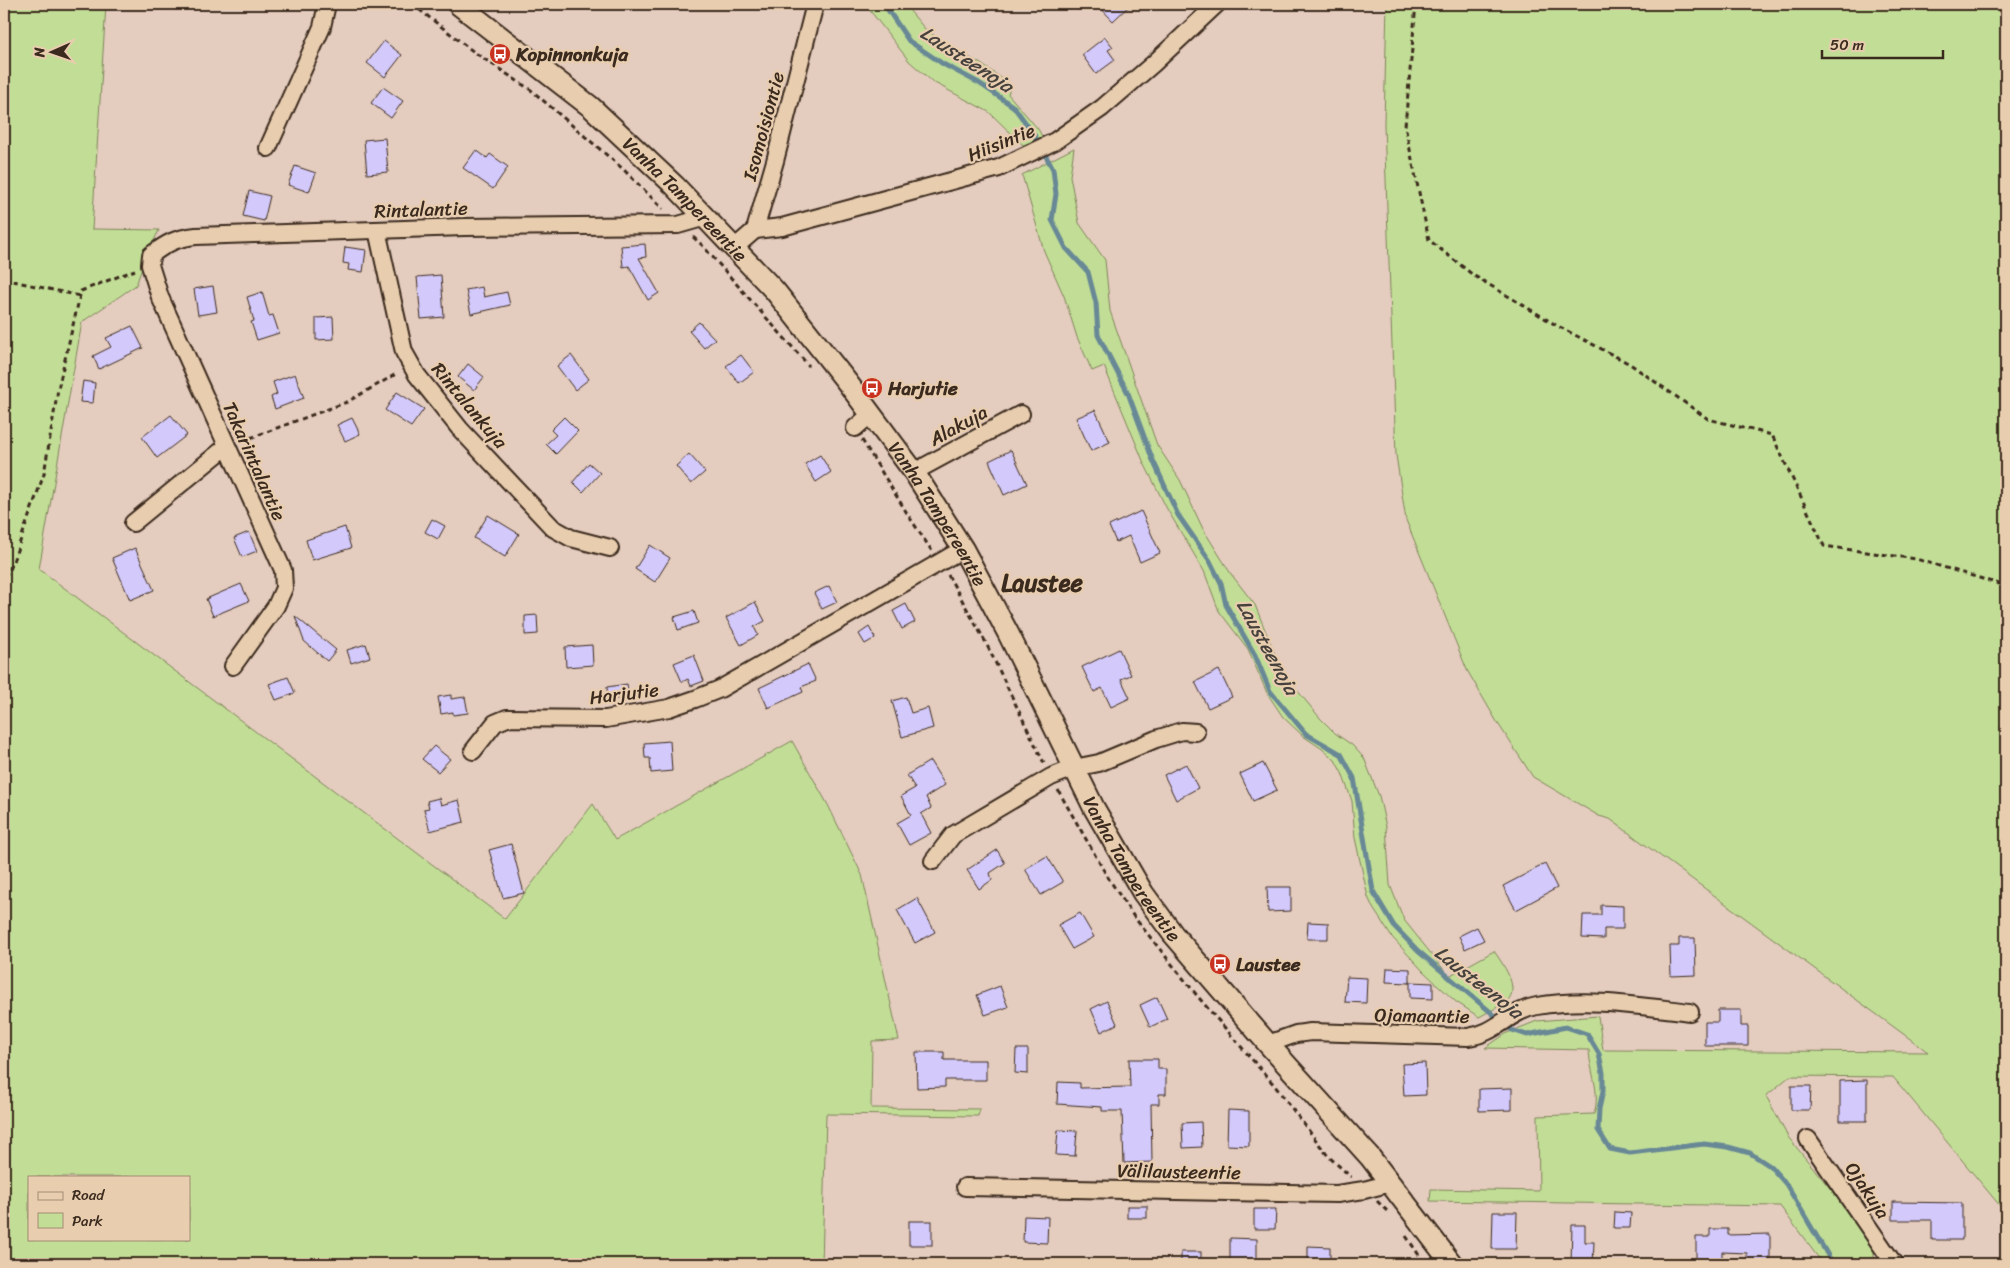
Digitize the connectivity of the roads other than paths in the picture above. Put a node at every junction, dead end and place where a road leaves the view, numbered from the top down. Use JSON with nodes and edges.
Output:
{"nodes":[{"id":1,"x":327,"y":4,"type":"edge"},
{"id":2,"x":458,"y":4,"type":"edge"},
{"id":3,"x":815,"y":4,"type":"edge"},
{"id":4,"x":1218,"y":4,"type":"edge"},
{"id":5,"x":268,"y":148,"type":"dead end"},
{"id":6,"x":706,"y":216,"type":"junction"},
{"id":7,"x":377,"y":230,"type":"junction"},
{"id":8,"x":755,"y":230,"type":"junction"},
{"id":9,"x":733,"y":249,"type":"junction"},
{"id":10,"x":150,"y":265,"type":"joint"},
{"id":11,"x":871,"y":414,"type":"junction"},
{"id":12,"x":1021,"y":414,"type":"dead end"},
{"id":13,"x":855,"y":428,"type":"road end"},
{"id":14,"x":226,"y":447,"type":"junction"},
{"id":15,"x":914,"y":472,"type":"junction"},
{"id":16,"x":133,"y":523,"type":"dead end"},
{"id":17,"x":610,"y":548,"type":"dead end"},
{"id":18,"x":963,"y":549,"type":"junction"},
{"id":19,"x":233,"y":666,"type":"dead end"},
{"id":20,"x":1196,"y":732,"type":"dead end"},
{"id":21,"x":473,"y":750,"type":"dead end"},
{"id":22,"x":1074,"y":768,"type":"junction"},
{"id":23,"x":933,"y":861,"type":"dead end"},
{"id":24,"x":1690,"y":1012,"type":"dead end"},
{"id":25,"x":1268,"y":1044,"type":"junction"},
{"id":26,"x":1808,"y":1139,"type":"dead end"},
{"id":27,"x":1391,"y":1183,"type":"junction"},
{"id":28,"x":965,"y":1187,"type":"dead end"},
{"id":29,"x":1452,"y":1264,"type":"edge"},
{"id":30,"x":1894,"y":1264,"type":"edge"}],
"edges":[{"from":1,"to":5,"type":"street"},
{"from":2,"to":6,"type":"main road","name":"Vanha Tampereentie"},
{"from":3,"to":8,"type":"street","name":"Isomoisiontie"},
{"from":4,"to":8,"type":"street","name":"Hiisintie"},
{"from":6,"to":7,"type":"street","name":"Rintalantie"},
{"from":6,"to":9,"type":"main road","name":"Vanha Tampereentie"},
{"from":7,"to":10,"type":"street","name":"Rintalantie"},
{"from":7,"to":17,"type":"street","name":"Rintalankuja"},
{"from":8,"to":9,"type":"street"},
{"from":9,"to":11,"type":"main road","name":"Vanha Tampereentie"},
{"from":10,"to":14,"type":"street","name":"Takarintalantie"},
{"from":11,"to":13,"type":"street"},
{"from":11,"to":15,"type":"main road","name":"Vanha Tampereentie"},
{"from":12,"to":15,"type":"street","name":"Alakuja"},
{"from":14,"to":16,"type":"street"},
{"from":14,"to":19,"type":"street","name":"Takarintalantie"},
{"from":15,"to":18,"type":"main road","name":"Vanha Tampereentie"},
{"from":18,"to":21,"type":"street","name":"Harjutie"},
{"from":18,"to":22,"type":"main road","name":"Vanha Tampereentie"},
{"from":20,"to":22,"type":"street"},
{"from":22,"to":23,"type":"street"},
{"from":22,"to":25,"type":"main road","name":"Vanha Tampereentie"},
{"from":24,"to":25,"type":"street","name":"Ojamaantie"},
{"from":25,"to":27,"type":"main road","name":"Vanha Tampereentie"},
{"from":26,"to":30,"type":"street","name":"Ojakuja"},
{"from":27,"to":28,"type":"street","name":"Välilausteentie"},
{"from":27,"to":29,"type":"main road","name":"Vanha Tampereentie"}]}
